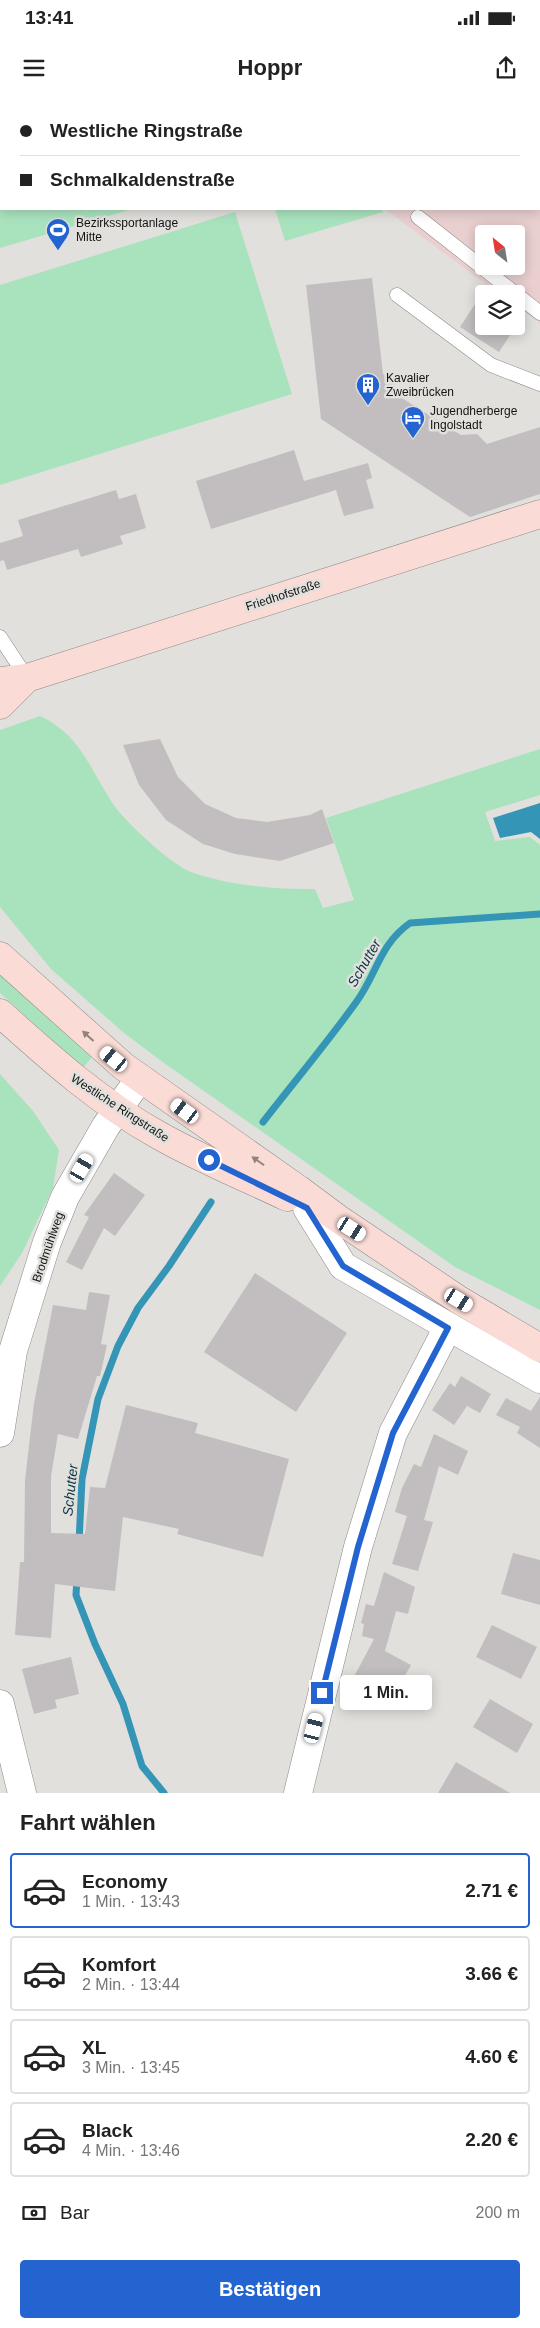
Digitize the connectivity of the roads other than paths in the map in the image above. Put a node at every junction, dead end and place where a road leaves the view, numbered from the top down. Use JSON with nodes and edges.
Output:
{"nodes":[{"id":1,"x":418,"y":217,"type":"dead end"},
{"id":2,"x":505,"y":285,"type":"edge"},
{"id":3,"x":398,"y":295,"type":"dead end"},
{"id":4,"x":525,"y":301,"type":"edge"},
{"id":5,"x":540,"y":313,"type":"edge"},
{"id":6,"x":540,"y":384,"type":"edge"},
{"id":7,"x":540,"y":514,"type":"edge"},
{"id":8,"x":0,"y":637,"type":"edge"},
{"id":9,"x":27,"y":678,"type":"junction"},
{"id":10,"x":0,"y":681,"type":"edge"},
{"id":11,"x":0,"y":704,"type":"edge"},
{"id":12,"x":0,"y":956,"type":"edge"},
{"id":13,"x":0,"y":1013,"type":"edge"},
{"id":14,"x":140,"y":1078,"type":"junction"},
{"id":15,"x":118,"y":1109,"type":"junction"},
{"id":16,"x":307,"y":1208,"type":"junction"},
{"id":17,"x":337,"y":1218,"type":"junction"},
{"id":18,"x":448,"y":1328,"type":"junction"},
{"id":19,"x":540,"y":1348,"type":"edge"},
{"id":20,"x":7,"y":1351,"type":"edge"},
{"id":21,"x":540,"y":1379,"type":"edge"},
{"id":22,"x":0,"y":1433,"type":"edge"},
{"id":23,"x":0,"y":1704,"type":"edge"},
{"id":24,"x":22,"y":1793,"type":"edge"},
{"id":25,"x":298,"y":1793,"type":"edge"}],
"edges":[{"from":1,"to":2,"type":"lane"},
{"from":3,"to":6,"type":"lane"},
{"from":4,"to":5,"type":"lane"},
{"from":7,"to":9,"type":"main road","name":"Friedhofstraße"},
{"from":8,"to":9,"type":"lane"},
{"from":9,"to":10,"type":"main road","name":"Friedhofstraße"},
{"from":9,"to":11,"type":"main road","name":"Friedhofstraße"},
{"from":14,"to":12,"type":"main road","name":"Westliche Ringstraße","one_way":true},
{"from":13,"to":15,"type":"main road","name":"Westliche Ringstraße"},
{"from":14,"to":15,"type":"street","name":"Brodmühlweg"},
{"from":17,"to":14,"type":"main road","name":"Westliche Ringstraße","one_way":true},
{"from":15,"to":16,"type":"main road","name":"Westliche Ringstraße"},
{"from":15,"to":20,"type":"street","name":"Brodmühlweg"},
{"from":16,"to":17,"type":"main road","name":"Westliche Ringstraße"},
{"from":16,"to":18,"type":"street"},
{"from":17,"to":19,"type":"main road","name":"Westliche Ringstraße"},
{"from":18,"to":21,"type":"street"},
{"from":18,"to":25,"type":"street"},
{"from":20,"to":22,"type":"street","name":"Brodmühlweg"},
{"from":23,"to":24,"type":"street"}]}
